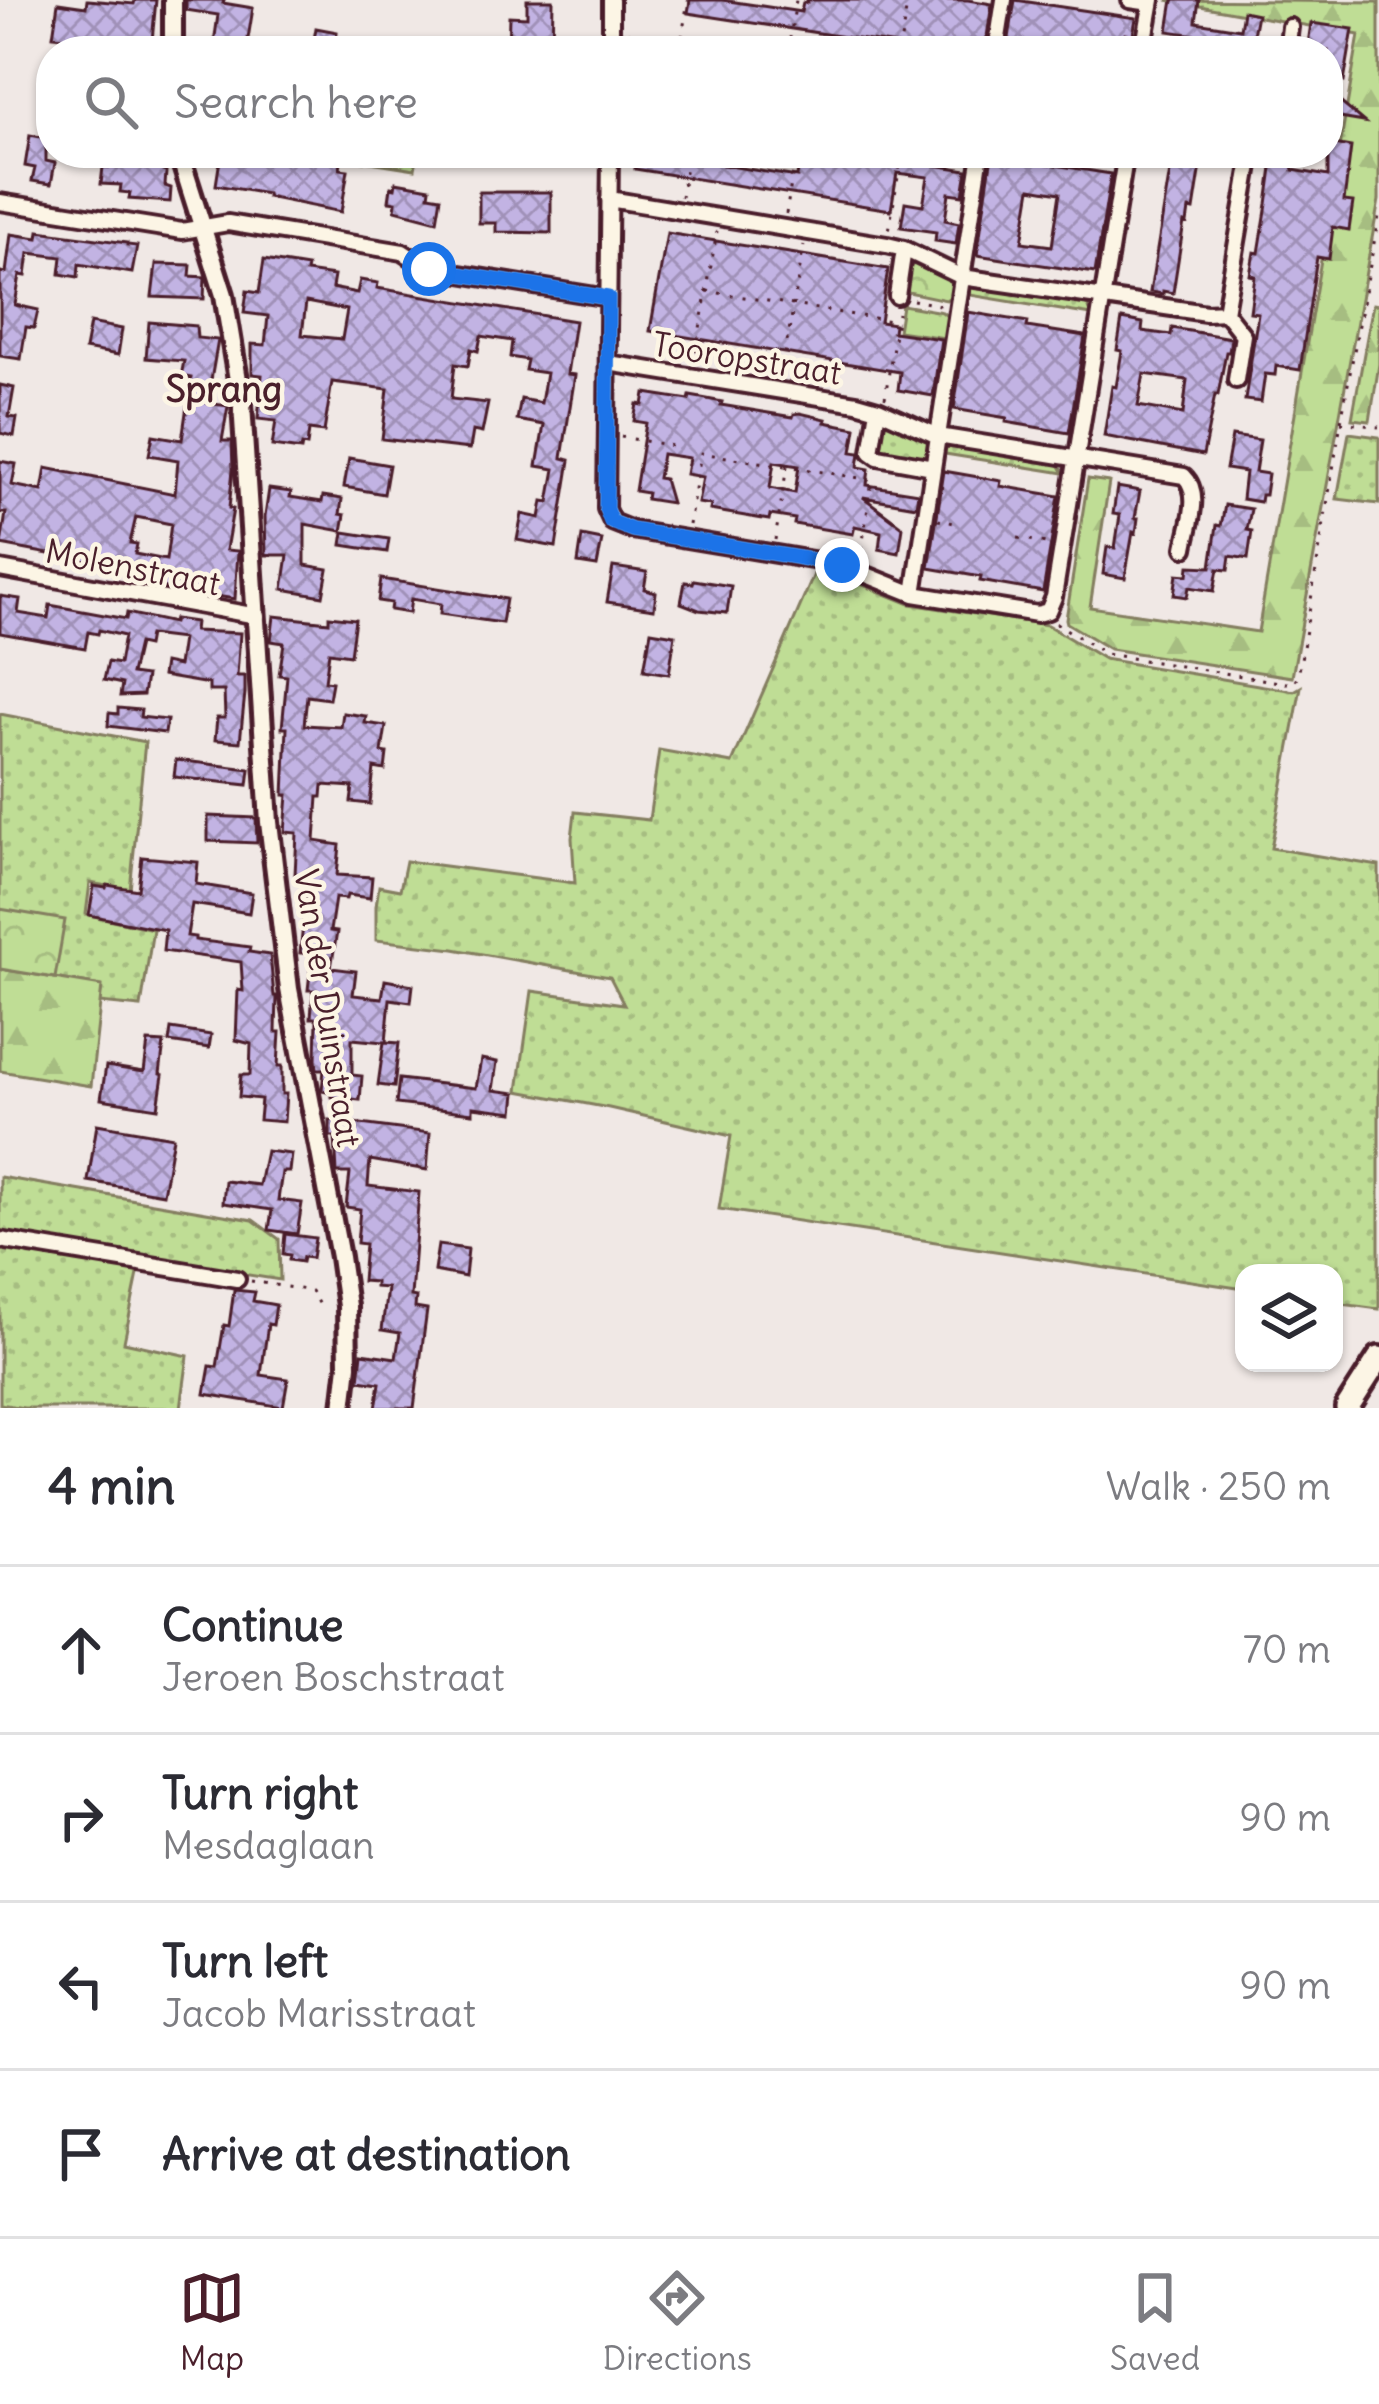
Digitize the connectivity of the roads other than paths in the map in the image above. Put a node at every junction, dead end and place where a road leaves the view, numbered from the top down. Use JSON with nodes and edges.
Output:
{"nodes":[{"id":1,"x":173,"y":0,"type":"edge"},
{"id":2,"x":611,"y":0,"type":"edge"},
{"id":3,"x":1004,"y":0,"type":"edge"},
{"id":4,"x":1130,"y":0,"type":"edge"},
{"id":5,"x":1151,"y":2,"type":"edge"},
{"id":6,"x":1290,"y":27,"type":"dead end"},
{"id":7,"x":172,"y":36,"type":"edge"},
{"id":8,"x":611,"y":36,"type":"edge"},
{"id":9,"x":998,"y":36,"type":"edge"},
{"id":10,"x":1145,"y":36,"type":"edge"},
{"id":11,"x":1289,"y":36,"type":"edge"},
{"id":12,"x":184,"y":168,"type":"edge"},
{"id":13,"x":610,"y":168,"type":"edge"},
{"id":14,"x":979,"y":168,"type":"edge"},
{"id":15,"x":1124,"y":168,"type":"edge"},
{"id":16,"x":1249,"y":168,"type":"edge"},
{"id":17,"x":609,"y":200,"type":"junction"},
{"id":18,"x":0,"y":202,"type":"edge"},
{"id":19,"x":202,"y":227,"type":"junction"},
{"id":20,"x":904,"y":249,"type":"junction"},
{"id":21,"x":962,"y":277,"type":"junction"},
{"id":22,"x":897,"y":296,"type":"road end"},
{"id":23,"x":608,"y":298,"type":"junction"},
{"id":24,"x":1102,"y":298,"type":"junction"},
{"id":25,"x":1225,"y":312,"type":"junction"},
{"id":26,"x":608,"y":363,"type":"junction"},
{"id":27,"x":1236,"y":380,"type":"dead end"},
{"id":28,"x":878,"y":409,"type":"junction"},
{"id":29,"x":938,"y":436,"type":"junction"},
{"id":30,"x":1076,"y":458,"type":"junction"},
{"id":31,"x":933,"y":467,"type":"junction"},
{"id":32,"x":1186,"y":548,"type":"dead end"},
{"id":33,"x":0,"y":569,"type":"edge"},
{"id":34,"x":914,"y":594,"type":"junction"},
{"id":35,"x":257,"y":616,"type":"junction"},
{"id":36,"x":0,"y":1240,"type":"edge"},
{"id":37,"x":237,"y":1279,"type":"road end"},
{"id":38,"x":1379,"y":1358,"type":"edge"},
{"id":39,"x":343,"y":1408,"type":"edge"},
{"id":40,"x":1347,"y":1408,"type":"edge"}],
"edges":[{"from":1,"to":7,"type":"street"},
{"from":2,"to":8,"type":"street"},
{"from":3,"to":9,"type":"street"},
{"from":4,"to":5,"type":"street"},
{"from":5,"to":10,"type":"street"},
{"from":6,"to":11,"type":"street"},
{"from":12,"to":19,"type":"street","name":"Van der Duinstraat"},
{"from":13,"to":17,"type":"street"},
{"from":14,"to":21,"type":"street"},
{"from":15,"to":24,"type":"street"},
{"from":16,"to":25,"type":"street"},
{"from":17,"to":20,"type":"street"},
{"from":17,"to":23,"type":"street"},
{"from":18,"to":19,"type":"street"},
{"from":19,"to":23,"type":"street"},
{"from":19,"to":35,"type":"street","name":"Van der Duinstraat"},
{"from":20,"to":21,"type":"street"},
{"from":20,"to":22,"type":"street"},
{"from":21,"to":24,"type":"street"},
{"from":21,"to":29,"type":"street"},
{"from":23,"to":26,"type":"street"},
{"from":24,"to":25,"type":"street"},
{"from":24,"to":30,"type":"street"},
{"from":25,"to":27,"type":"street"},
{"from":26,"to":28,"type":"street","name":"Tooropstraat"},
{"from":26,"to":34,"type":"street"},
{"from":28,"to":29,"type":"street","name":"Tooropstraat"},
{"from":28,"to":31,"type":"street","name":"Tooropstraat"},
{"from":29,"to":30,"type":"street","name":"Tooropstraat"},
{"from":29,"to":31,"type":"street"},
{"from":30,"to":32,"type":"street","name":"Tooropstraat"},
{"from":30,"to":34,"type":"street"},
{"from":31,"to":34,"type":"street"},
{"from":33,"to":35,"type":"street","name":"Molenstraat"},
{"from":35,"to":39,"type":"street","name":"Van der Duinstraat"},
{"from":36,"to":37,"type":"street"},
{"from":38,"to":40,"type":"main road"}]}
